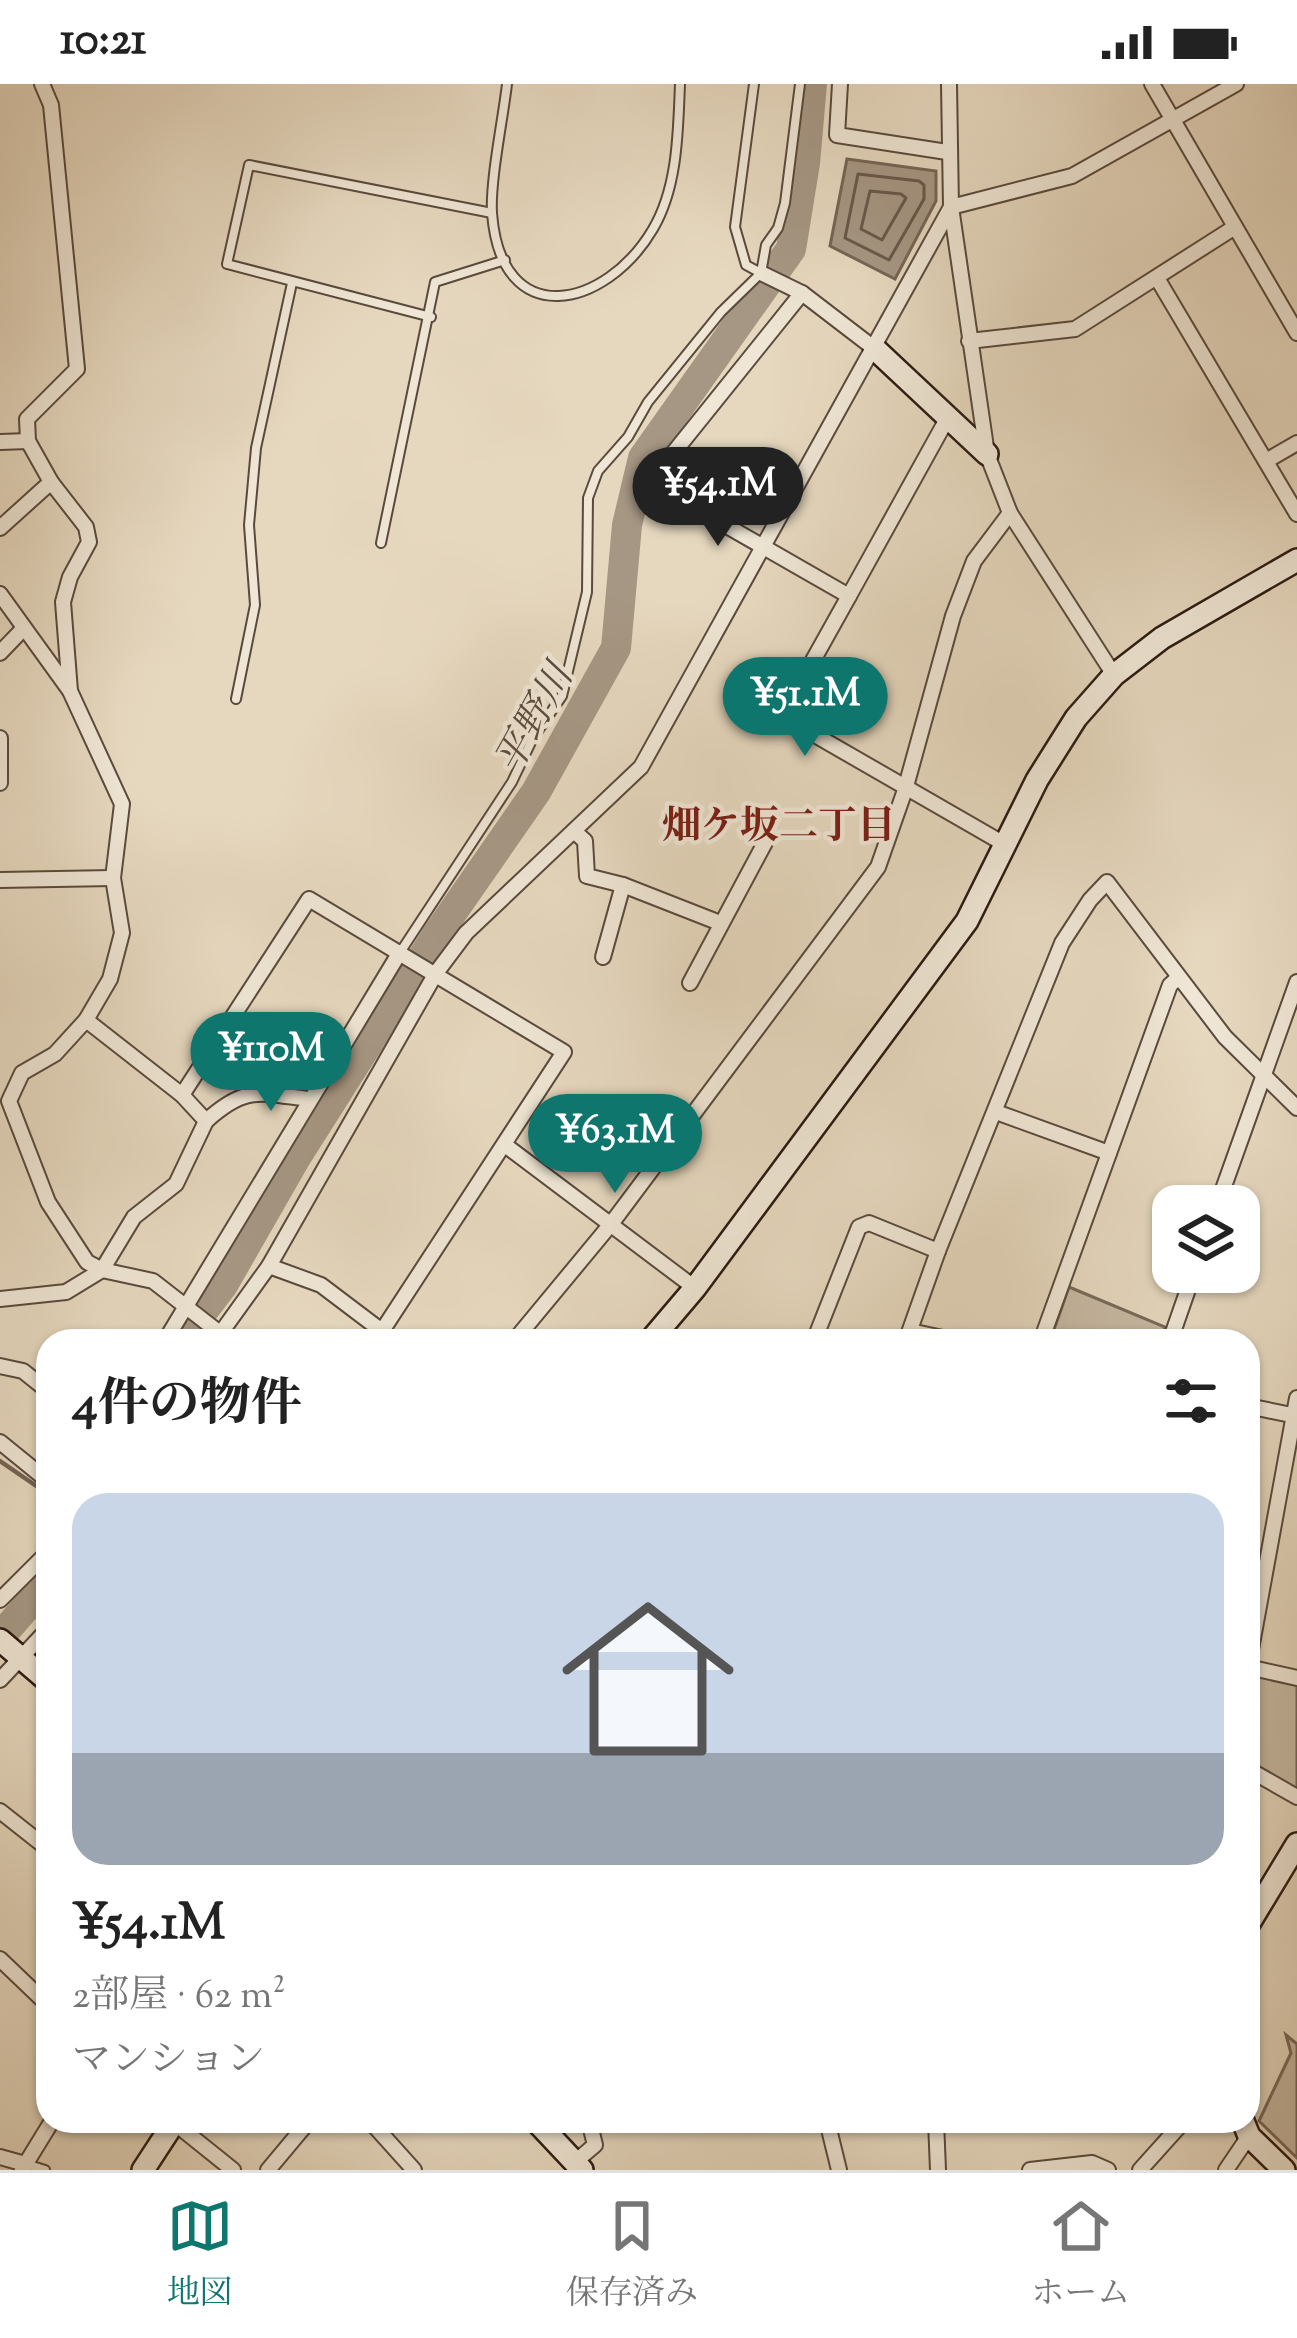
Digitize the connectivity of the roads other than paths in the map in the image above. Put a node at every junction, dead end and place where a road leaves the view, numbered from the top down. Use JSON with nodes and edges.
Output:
{"nodes":[{"id":1,"x":42,"y":84,"type":"edge"},
{"id":2,"x":508,"y":84,"type":"edge"},
{"id":3,"x":680,"y":84,"type":"edge"},
{"id":4,"x":754,"y":84,"type":"edge"},
{"id":5,"x":800,"y":84,"type":"edge"},
{"id":6,"x":840,"y":84,"type":"edge"},
{"id":7,"x":949,"y":84,"type":"edge"},
{"id":8,"x":1152,"y":84,"type":"edge"},
{"id":9,"x":1236,"y":84,"type":"edge"},
{"id":10,"x":1174,"y":122,"type":"junction"},
{"id":11,"x":947,"y":152,"type":"junction"},
{"id":12,"x":951,"y":207,"type":"junction"},
{"id":13,"x":492,"y":213,"type":"junction"},
{"id":14,"x":1235,"y":227,"type":"junction"},
{"id":15,"x":505,"y":260,"type":"junction"},
{"id":16,"x":760,"y":273,"type":"junction"},
{"id":17,"x":1157,"y":278,"type":"junction"},
{"id":18,"x":292,"y":283,"type":"junction"},
{"id":19,"x":802,"y":293,"type":"junction"},
{"id":20,"x":431,"y":317,"type":"junction"},
{"id":21,"x":1297,"y":333,"type":"edge"},
{"id":22,"x":969,"y":341,"type":"junction"},
{"id":23,"x":874,"y":349,"type":"junction"},
{"id":24,"x":947,"y":419,"type":"junction"},
{"id":25,"x":28,"y":441,"type":"junction"},
{"id":26,"x":0,"y":442,"type":"edge"},
{"id":27,"x":1297,"y":442,"type":"edge"},
{"id":28,"x":987,"y":454,"type":"junction"},
{"id":29,"x":1265,"y":461,"type":"junction"},
{"id":30,"x":51,"y":482,"type":"junction"},
{"id":31,"x":1010,"y":513,"type":"junction"},
{"id":32,"x":1297,"y":514,"type":"edge"},
{"id":33,"x":0,"y":528,"type":"edge"},
{"id":34,"x":381,"y":543,"type":"dead end"},
{"id":35,"x":765,"y":546,"type":"junction"},
{"id":36,"x":1297,"y":560,"type":"edge"},
{"id":37,"x":0,"y":594,"type":"edge"},
{"id":38,"x":849,"y":596,"type":"junction"},
{"id":39,"x":22,"y":629,"type":"junction"},
{"id":40,"x":0,"y":653,"type":"edge"},
{"id":41,"x":1114,"y":675,"type":"junction"},
{"id":42,"x":70,"y":692,"type":"junction"},
{"id":43,"x":236,"y":699,"type":"dead end"},
{"id":44,"x":0,"y":738,"type":"edge"},
{"id":45,"x":0,"y":783,"type":"edge"},
{"id":46,"x":904,"y":790,"type":"junction"},
{"id":47,"x":574,"y":831,"type":"junction"},
{"id":48,"x":768,"y":837,"type":"dead end"},
{"id":49,"x":1006,"y":845,"type":"junction"},
{"id":50,"x":113,"y":878,"type":"junction"},
{"id":51,"x":0,"y":880,"type":"edge"},
{"id":52,"x":623,"y":885,"type":"junction"},
{"id":53,"x":720,"y":923,"type":"junction"},
{"id":54,"x":400,"y":952,"type":"junction"},
{"id":55,"x":604,"y":957,"type":"dead end"},
{"id":56,"x":436,"y":974,"type":"junction"},
{"id":57,"x":1178,"y":977,"type":"junction"},
{"id":58,"x":1297,"y":982,"type":"edge"},
{"id":59,"x":690,"y":983,"type":"dead end"},
{"id":60,"x":86,"y":1020,"type":"junction"},
{"id":61,"x":1263,"y":1075,"type":"junction"},
{"id":62,"x":182,"y":1095,"type":"junction"},
{"id":63,"x":309,"y":1099,"type":"junction"},
{"id":64,"x":5,"y":1103,"type":"edge"},
{"id":65,"x":1297,"y":1108,"type":"edge"},
{"id":66,"x":996,"y":1112,"type":"junction"},
{"id":67,"x":206,"y":1121,"type":"junction"},
{"id":68,"x":505,"y":1145,"type":"junction"},
{"id":69,"x":1109,"y":1153,"type":"junction"},
{"id":70,"x":1224,"y":1185,"type":"edge"},
{"id":71,"x":611,"y":1224,"type":"junction"},
{"id":72,"x":938,"y":1251,"type":"junction"},
{"id":73,"x":269,"y":1266,"type":"junction"},
{"id":74,"x":102,"y":1270,"type":"junction"},
{"id":75,"x":695,"y":1288,"type":"junction"},
{"id":76,"x":1187,"y":1293,"type":"edge"},
{"id":77,"x":0,"y":1299,"type":"edge"},
{"id":78,"x":186,"y":1303,"type":"junction"},
{"id":79,"x":172,"y":1329,"type":"edge"},
{"id":80,"x":213,"y":1329,"type":"edge"},
{"id":81,"x":228,"y":1329,"type":"edge"},
{"id":82,"x":379,"y":1329,"type":"edge"},
{"id":83,"x":383,"y":1329,"type":"edge"},
{"id":84,"x":524,"y":1329,"type":"edge"},
{"id":85,"x":660,"y":1329,"type":"edge"},
{"id":86,"x":819,"y":1329,"type":"edge"},
{"id":87,"x":910,"y":1329,"type":"edge"},
{"id":88,"x":1045,"y":1329,"type":"edge"},
{"id":89,"x":1174,"y":1329,"type":"edge"},
{"id":90,"x":0,"y":1366,"type":"edge"},
{"id":91,"x":36,"y":1381,"type":"edge"},
{"id":92,"x":1297,"y":1398,"type":"edge"},
{"id":93,"x":1260,"y":1409,"type":"edge"},
{"id":94,"x":1295,"y":1416,"type":"edge"},
{"id":95,"x":0,"y":1442,"type":"edge"},
{"id":96,"x":36,"y":1471,"type":"edge"},
{"id":97,"x":36,"y":1564,"type":"edge"},
{"id":98,"x":0,"y":1600,"type":"edge"},
{"id":99,"x":1260,"y":1603,"type":"edge"},
{"id":100,"x":13,"y":1651,"type":"edge"},
{"id":101,"x":1260,"y":1670,"type":"edge"},
{"id":102,"x":36,"y":1671,"type":"edge"},
{"id":103,"x":1297,"y":1678,"type":"edge"},
{"id":104,"x":0,"y":1680,"type":"edge"},
{"id":105,"x":1260,"y":1776,"type":"edge"},
{"id":106,"x":1297,"y":1797,"type":"edge"},
{"id":107,"x":0,"y":1811,"type":"edge"},
{"id":108,"x":36,"y":1840,"type":"edge"},
{"id":109,"x":1297,"y":1844,"type":"edge"},
{"id":110,"x":1260,"y":1905,"type":"edge"},
{"id":111,"x":0,"y":1959,"type":"edge"},
{"id":112,"x":36,"y":1994,"type":"edge"},
{"id":113,"x":44,"y":2133,"type":"edge"},
{"id":114,"x":166,"y":2133,"type":"edge"},
{"id":115,"x":187,"y":2133,"type":"edge"},
{"id":116,"x":299,"y":2133,"type":"edge"},
{"id":117,"x":381,"y":2133,"type":"edge"},
{"id":118,"x":547,"y":2133,"type":"edge"},
{"id":119,"x":592,"y":2133,"type":"edge"},
{"id":120,"x":830,"y":2133,"type":"edge"},
{"id":121,"x":936,"y":2133,"type":"edge"},
{"id":122,"x":1173,"y":2133,"type":"edge"},
{"id":123,"x":1244,"y":2133,"type":"edge"},
{"id":124,"x":1250,"y":2133,"type":"edge"},
{"id":125,"x":0,"y":2157,"type":"edge"},
{"id":126,"x":578,"y":2166,"type":"edge"},
{"id":127,"x":23,"y":2167,"type":"edge"},
{"id":128,"x":45,"y":2170,"type":"edge"},
{"id":129,"x":143,"y":2170,"type":"edge"},
{"id":130,"x":233,"y":2170,"type":"edge"},
{"id":131,"x":268,"y":2170,"type":"edge"},
{"id":132,"x":414,"y":2170,"type":"edge"},
{"id":133,"x":838,"y":2170,"type":"edge"},
{"id":134,"x":938,"y":2170,"type":"edge"},
{"id":135,"x":1030,"y":2170,"type":"edge"},
{"id":136,"x":1108,"y":2170,"type":"edge"},
{"id":137,"x":1140,"y":2170,"type":"edge"},
{"id":138,"x":1226,"y":2170,"type":"edge"},
{"id":139,"x":1284,"y":2170,"type":"edge"}],
"edges":[{"from":1,"to":25,"type":"street"},
{"from":2,"to":13,"type":"lane"},
{"from":3,"to":15,"type":"lane"},
{"from":4,"to":16,"type":"lane"},
{"from":5,"to":16,"type":"lane"},
{"from":6,"to":11,"type":"street"},
{"from":7,"to":11,"type":"street"},
{"from":8,"to":10,"type":"street"},
{"from":9,"to":10,"type":"street"},
{"from":10,"to":12,"type":"street"},
{"from":10,"to":14,"type":"street"},
{"from":11,"to":12,"type":"street"},
{"from":12,"to":22,"type":"street"},
{"from":12,"to":23,"type":"street"},
{"from":13,"to":15,"type":"lane"},
{"from":13,"to":18,"type":"lane"},
{"from":14,"to":17,"type":"street"},
{"from":14,"to":21,"type":"street"},
{"from":15,"to":20,"type":"lane"},
{"from":16,"to":19,"type":"street"},
{"from":16,"to":54,"type":"lane"},
{"from":17,"to":22,"type":"street"},
{"from":17,"to":29,"type":"street"},
{"from":18,"to":20,"type":"lane"},
{"from":18,"to":43,"type":"lane"},
{"from":19,"to":23,"type":"street"},
{"from":19,"to":35,"type":"street"},
{"from":20,"to":34,"type":"lane"},
{"from":22,"to":28,"type":"street"},
{"from":23,"to":24,"type":"street"},
{"from":23,"to":35,"type":"street"},
{"from":24,"to":28,"type":"street"},
{"from":24,"to":38,"type":"street"},
{"from":25,"to":26,"type":"street"},
{"from":25,"to":30,"type":"street"},
{"from":27,"to":29,"type":"street"},
{"from":28,"to":31,"type":"street"},
{"from":29,"to":32,"type":"street"},
{"from":30,"to":33,"type":"street"},
{"from":30,"to":42,"type":"street"},
{"from":31,"to":41,"type":"street"},
{"from":31,"to":46,"type":"street"},
{"from":35,"to":38,"type":"street"},
{"from":35,"to":47,"type":"street"},
{"from":36,"to":41,"type":"street"},
{"from":37,"to":39,"type":"street"},
{"from":38,"to":46,"type":"street"},
{"from":39,"to":40,"type":"street"},
{"from":39,"to":42,"type":"street"},
{"from":41,"to":49,"type":"street"},
{"from":42,"to":50,"type":"street"},
{"from":44,"to":45,"type":"street"},
{"from":46,"to":49,"type":"street"},
{"from":46,"to":71,"type":"street"},
{"from":47,"to":52,"type":"street"},
{"from":47,"to":56,"type":"street"},
{"from":48,"to":53,"type":"street"},
{"from":49,"to":75,"type":"street"},
{"from":50,"to":51,"type":"street"},
{"from":50,"to":60,"type":"street"},
{"from":52,"to":53,"type":"street"},
{"from":52,"to":55,"type":"street"},
{"from":53,"to":59,"type":"street"},
{"from":54,"to":56,"type":"street"},
{"from":54,"to":62,"type":"street"},
{"from":54,"to":63,"type":"street"},
{"from":56,"to":68,"type":"street"},
{"from":56,"to":73,"type":"street"},
{"from":57,"to":61,"type":"street"},
{"from":57,"to":66,"type":"street"},
{"from":57,"to":69,"type":"street"},
{"from":58,"to":61,"type":"street"},
{"from":60,"to":62,"type":"street"},
{"from":60,"to":64,"type":"street"},
{"from":61,"to":65,"type":"street"},
{"from":61,"to":70,"type":"street"},
{"from":62,"to":67,"type":"street"},
{"from":63,"to":67,"type":"street"},
{"from":63,"to":78,"type":"street"},
{"from":64,"to":74,"type":"street"},
{"from":66,"to":69,"type":"street"},
{"from":66,"to":72,"type":"street"},
{"from":67,"to":74,"type":"street"},
{"from":68,"to":71,"type":"street"},
{"from":68,"to":83,"type":"street"},
{"from":69,"to":88,"type":"street"},
{"from":71,"to":75,"type":"street"},
{"from":71,"to":84,"type":"street"},
{"from":72,"to":86,"type":"street"},
{"from":72,"to":87,"type":"street"},
{"from":73,"to":81,"type":"street"},
{"from":73,"to":82,"type":"street"},
{"from":74,"to":77,"type":"street"},
{"from":74,"to":78,"type":"street"},
{"from":75,"to":85,"type":"street"},
{"from":76,"to":89,"type":"street"},
{"from":78,"to":79,"type":"street"},
{"from":78,"to":80,"type":"street"},
{"from":90,"to":91,"type":"street"},
{"from":92,"to":94,"type":"street"},
{"from":93,"to":94,"type":"street"},
{"from":94,"to":99,"type":"street"},
{"from":95,"to":96,"type":"street"},
{"from":97,"to":98,"type":"street"},
{"from":100,"to":102,"type":"street"},
{"from":100,"to":104,"type":"street"},
{"from":101,"to":103,"type":"street"},
{"from":105,"to":106,"type":"street"},
{"from":107,"to":108,"type":"street"},
{"from":109,"to":110,"type":"street"},
{"from":111,"to":112,"type":"street"},
{"from":113,"to":127,"type":"street"},
{"from":114,"to":129,"type":"street"},
{"from":115,"to":130,"type":"street"},
{"from":116,"to":131,"type":"street"},
{"from":117,"to":132,"type":"street"},
{"from":118,"to":126,"type":"street"},
{"from":119,"to":126,"type":"street"},
{"from":120,"to":133,"type":"street"},
{"from":121,"to":134,"type":"street"},
{"from":122,"to":137,"type":"street"},
{"from":123,"to":138,"type":"street"},
{"from":124,"to":139,"type":"street"},
{"from":125,"to":127,"type":"street"},
{"from":127,"to":128,"type":"lane"},
{"from":135,"to":136,"type":"street"}]}
